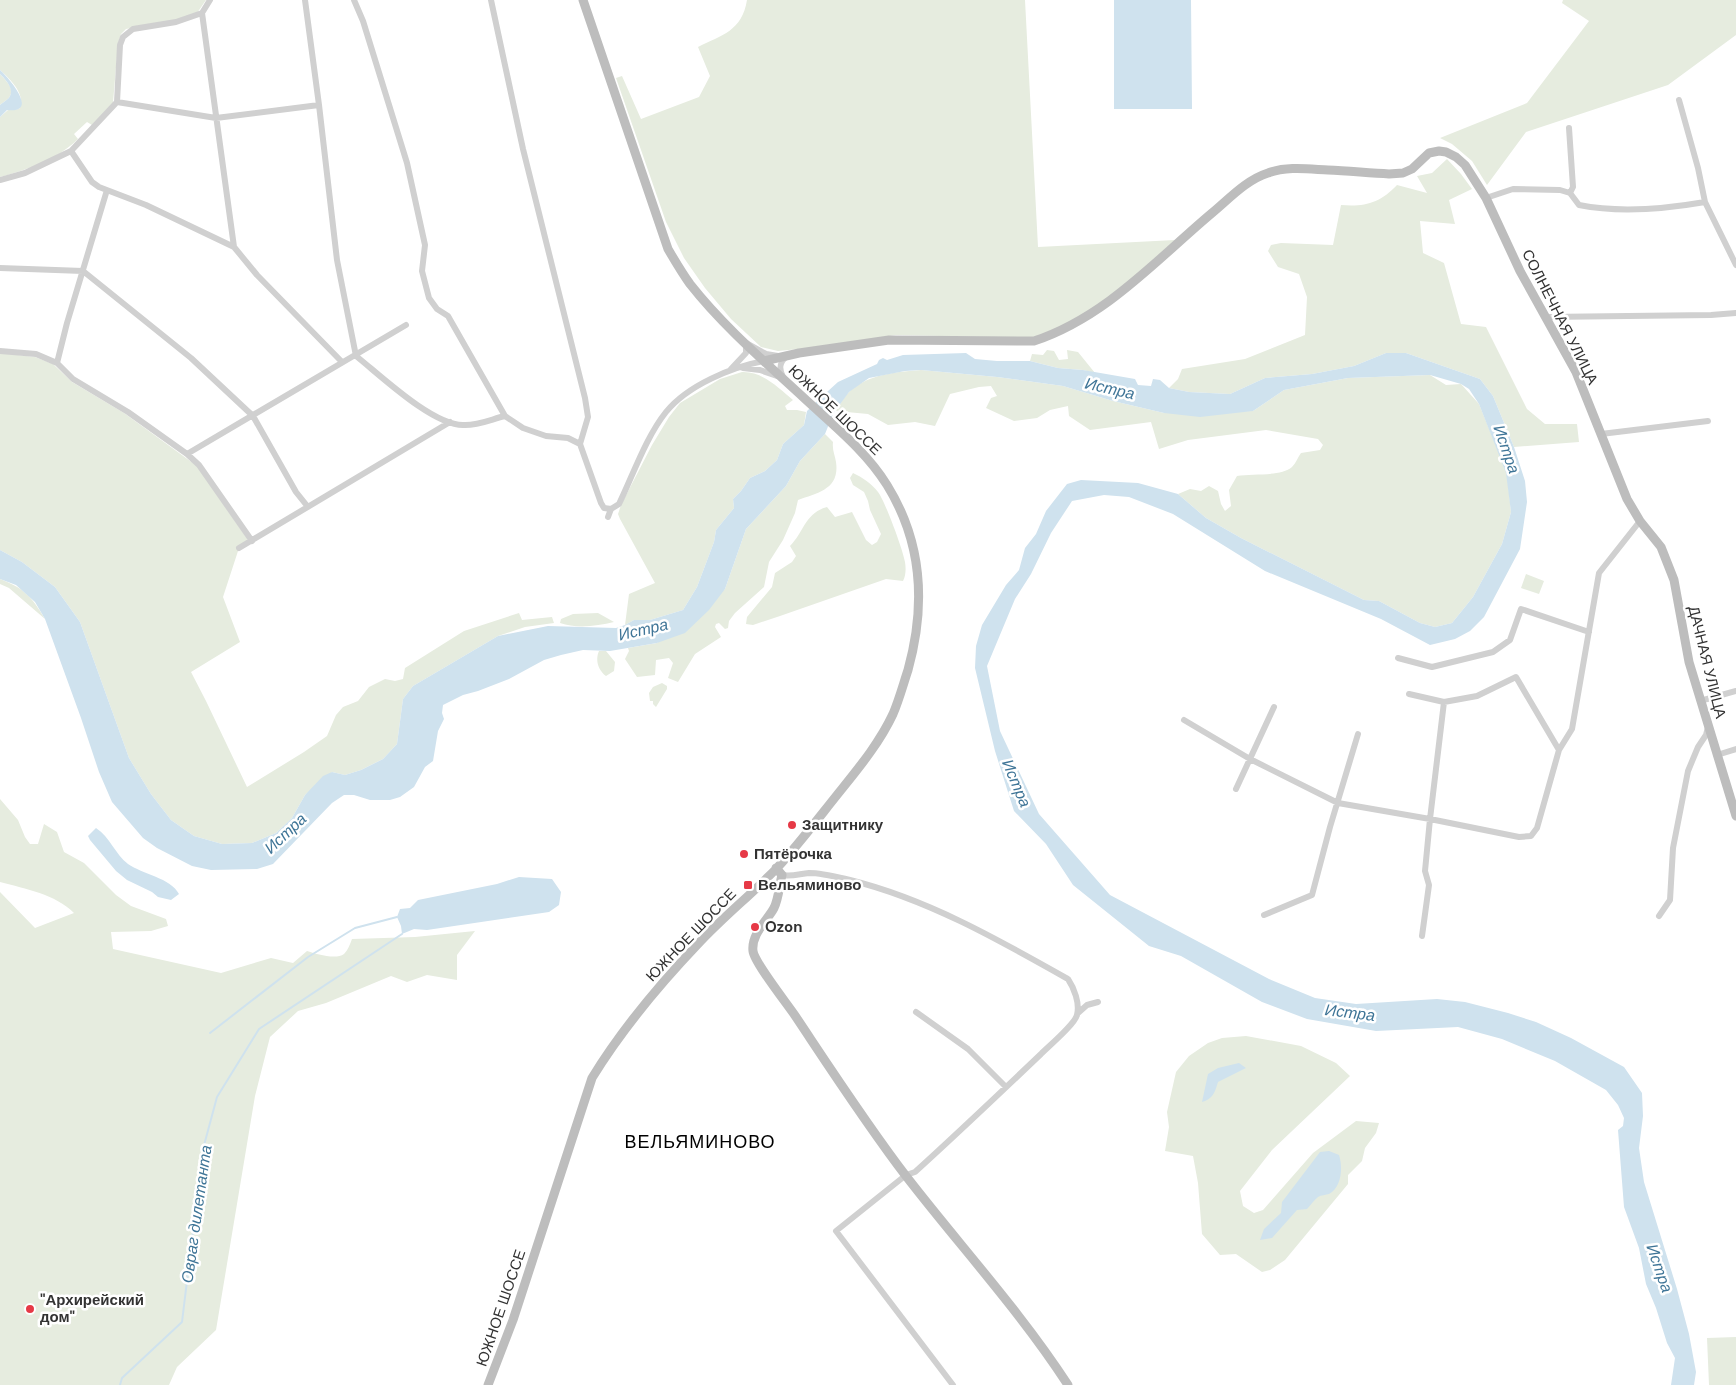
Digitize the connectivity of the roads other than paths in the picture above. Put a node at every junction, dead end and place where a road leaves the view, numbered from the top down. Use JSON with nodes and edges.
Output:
{"nodes":[{"id":1,"x":210,"y":0,"type":"edge"},
{"id":2,"x":305,"y":0,"type":"edge"},
{"id":3,"x":354,"y":0,"type":"edge"},
{"id":4,"x":491,"y":0,"type":"edge"},
{"id":5,"x":583,"y":0,"type":"edge"},
{"id":6,"x":202,"y":13,"type":"junction"},
{"id":7,"x":1679,"y":100,"type":"dead end"},
{"id":8,"x":117,"y":102,"type":"junction"},
{"id":9,"x":319,"y":106,"type":"junction"},
{"id":10,"x":216,"y":118,"type":"junction"},
{"id":11,"x":1568,"y":128,"type":"dead end"},
{"id":12,"x":71,"y":151,"type":"junction"},
{"id":13,"x":0,"y":180,"type":"edge"},
{"id":14,"x":107,"y":190,"type":"junction"},
{"id":15,"x":1570,"y":193,"type":"junction"},
{"id":16,"x":1486,"y":198,"type":"junction"},
{"id":17,"x":1705,"y":202,"type":"junction"},
{"id":18,"x":234,"y":247,"type":"junction"},
{"id":19,"x":1736,"y":265,"type":"edge"},
{"id":20,"x":0,"y":268,"type":"edge"},
{"id":21,"x":83,"y":271,"type":"junction"},
{"id":22,"x":1736,"y":313,"type":"edge"},
{"id":23,"x":1545,"y":317,"type":"junction"},
{"id":24,"x":406,"y":325,"type":"dead end"},
{"id":25,"x":746,"y":343,"type":"junction"},
{"id":26,"x":0,"y":351,"type":"edge"},
{"id":27,"x":356,"y":356,"type":"junction"},
{"id":28,"x":786,"y":357,"type":"junction"},
{"id":29,"x":764,"y":361,"type":"junction"},
{"id":30,"x":57,"y":362,"type":"junction"},
{"id":31,"x":342,"y":362,"type":"junction"},
{"id":32,"x":728,"y":372,"type":"junction"},
{"id":33,"x":786,"y":382,"type":"junction"},
{"id":34,"x":253,"y":416,"type":"junction"},
{"id":35,"x":505,"y":416,"type":"junction"},
{"id":36,"x":1708,"y":421,"type":"dead end"},
{"id":37,"x":450,"y":422,"type":"junction"},
{"id":38,"x":1600,"y":434,"type":"junction"},
{"id":39,"x":580,"y":444,"type":"junction"},
{"id":40,"x":187,"y":454,"type":"junction"},
{"id":41,"x":308,"y":507,"type":"junction"},
{"id":42,"x":611,"y":509,"type":"junction"},
{"id":43,"x":608,"y":516,"type":"dead end"},
{"id":44,"x":1640,"y":521,"type":"junction"},
{"id":45,"x":252,"y":541,"type":"junction"},
{"id":46,"x":239,"y":548,"type":"dead end"},
{"id":47,"x":1588,"y":632,"type":"junction"},
{"id":48,"x":1398,"y":658,"type":"dead end"},
{"id":49,"x":1736,"y":691,"type":"edge"},
{"id":50,"x":1410,"y":694,"type":"dead end"},
{"id":51,"x":1700,"y":701,"type":"junction"},
{"id":52,"x":1444,"y":702,"type":"junction"},
{"id":53,"x":1274,"y":708,"type":"dead end"},
{"id":54,"x":1184,"y":720,"type":"dead end"},
{"id":55,"x":1708,"y":726,"type":"junction"},
{"id":56,"x":1358,"y":734,"type":"dead end"},
{"id":57,"x":1736,"y":749,"type":"edge"},
{"id":58,"x":1559,"y":750,"type":"junction"},
{"id":59,"x":1717,"y":755,"type":"junction"},
{"id":60,"x":1250,"y":760,"type":"junction"},
{"id":61,"x":1236,"y":789,"type":"dead end"},
{"id":62,"x":1338,"y":803,"type":"junction"},
{"id":63,"x":1736,"y":816,"type":"edge"},
{"id":64,"x":1430,"y":819,"type":"junction"},
{"id":65,"x":779,"y":872,"type":"junction"},
{"id":66,"x":1264,"y":915,"type":"dead end"},
{"id":67,"x":1659,"y":916,"type":"dead end"},
{"id":68,"x":1422,"y":936,"type":"dead end"},
{"id":69,"x":1098,"y":1002,"type":"dead end"},
{"id":70,"x":916,"y":1012,"type":"dead end"},
{"id":71,"x":1078,"y":1013,"type":"junction"},
{"id":72,"x":1006,"y":1088,"type":"junction"},
{"id":73,"x":906,"y":1175,"type":"junction"},
{"id":74,"x":488,"y":1385,"type":"edge"},
{"id":75,"x":953,"y":1385,"type":"edge"},
{"id":76,"x":1068,"y":1385,"type":"edge"}],
"edges":[{"from":1,"to":6,"type":"street"},
{"from":2,"to":9,"type":"street"},
{"from":3,"to":35,"type":"street"},
{"from":4,"to":39,"type":"street"},
{"from":5,"to":25,"type":"street","name":"ЮЖНОЕ ШОССЕ"},
{"from":6,"to":8,"type":"street"},
{"from":6,"to":10,"type":"street"},
{"from":7,"to":17,"type":"street"},
{"from":8,"to":10,"type":"street"},
{"from":8,"to":12,"type":"street"},
{"from":9,"to":10,"type":"street"},
{"from":9,"to":27,"type":"street"},
{"from":10,"to":18,"type":"street"},
{"from":11,"to":15,"type":"street"},
{"from":12,"to":13,"type":"street"},
{"from":12,"to":14,"type":"street"},
{"from":14,"to":18,"type":"street"},
{"from":14,"to":21,"type":"street"},
{"from":15,"to":16,"type":"street"},
{"from":15,"to":17,"type":"street"},
{"from":16,"to":23,"type":"street","name":"СОЛНЕЧНАЯ УЛИЦА"},
{"from":16,"to":28,"type":"street","name":"СОЛНЕЧНАЯ УЛИЦА"},
{"from":17,"to":19,"type":"street"},
{"from":18,"to":31,"type":"street"},
{"from":20,"to":21,"type":"street"},
{"from":21,"to":30,"type":"street"},
{"from":21,"to":34,"type":"street"},
{"from":22,"to":23,"type":"street"},
{"from":23,"to":38,"type":"street","name":"СОЛНЕЧНАЯ УЛИЦА"},
{"from":24,"to":27,"type":"street"},
{"from":25,"to":28,"type":"street"},
{"from":25,"to":29,"type":"street","name":"ЮЖНОЕ ШОССЕ"},
{"from":25,"to":32,"type":"street"},
{"from":26,"to":30,"type":"street"},
{"from":27,"to":31,"type":"street"},
{"from":27,"to":37,"type":"street"},
{"from":28,"to":29,"type":"street"},
{"from":28,"to":33,"type":"street"},
{"from":29,"to":32,"type":"street"},
{"from":29,"to":33,"type":"street","name":"ЮЖНОЕ ШОССЕ"},
{"from":30,"to":40,"type":"street"},
{"from":31,"to":34,"type":"street"},
{"from":32,"to":33,"type":"street"},
{"from":32,"to":42,"type":"street"},
{"from":33,"to":65,"type":"street","name":"ЮЖНОЕ ШОССЕ"},
{"from":34,"to":40,"type":"street"},
{"from":34,"to":41,"type":"street"},
{"from":35,"to":37,"type":"street"},
{"from":35,"to":39,"type":"street"},
{"from":36,"to":38,"type":"street"},
{"from":37,"to":41,"type":"street"},
{"from":38,"to":44,"type":"street","name":"СОЛНЕЧНАЯ УЛИЦА"},
{"from":39,"to":42,"type":"street"},
{"from":40,"to":45,"type":"street"},
{"from":41,"to":45,"type":"street"},
{"from":42,"to":43,"type":"street"},
{"from":44,"to":47,"type":"street"},
{"from":44,"to":51,"type":"street","name":"ДАЧНАЯ УЛИЦА"},
{"from":45,"to":46,"type":"street"},
{"from":47,"to":48,"type":"street"},
{"from":47,"to":58,"type":"street"},
{"from":49,"to":51,"type":"street"},
{"from":50,"to":52,"type":"street"},
{"from":51,"to":55,"type":"street","name":"ДАЧНАЯ УЛИЦА"},
{"from":52,"to":58,"type":"street"},
{"from":52,"to":64,"type":"street"},
{"from":53,"to":60,"type":"street"},
{"from":54,"to":60,"type":"street"},
{"from":55,"to":59,"type":"street","name":"ДАЧНАЯ УЛИЦА"},
{"from":55,"to":67,"type":"street"},
{"from":56,"to":62,"type":"street"},
{"from":57,"to":59,"type":"street"},
{"from":58,"to":64,"type":"street"},
{"from":59,"to":63,"type":"street","name":"ДАЧНАЯ УЛИЦА"},
{"from":60,"to":61,"type":"street"},
{"from":60,"to":62,"type":"street"},
{"from":62,"to":64,"type":"street"},
{"from":62,"to":66,"type":"street"},
{"from":64,"to":68,"type":"street"},
{"from":65,"to":71,"type":"street"},
{"from":65,"to":73,"type":"street"},
{"from":65,"to":74,"type":"street","name":"ЮЖНОЕ ШОССЕ"},
{"from":69,"to":71,"type":"street"},
{"from":70,"to":72,"type":"street"},
{"from":71,"to":72,"type":"street"},
{"from":72,"to":73,"type":"street"},
{"from":73,"to":75,"type":"street"},
{"from":73,"to":76,"type":"street"}]}
